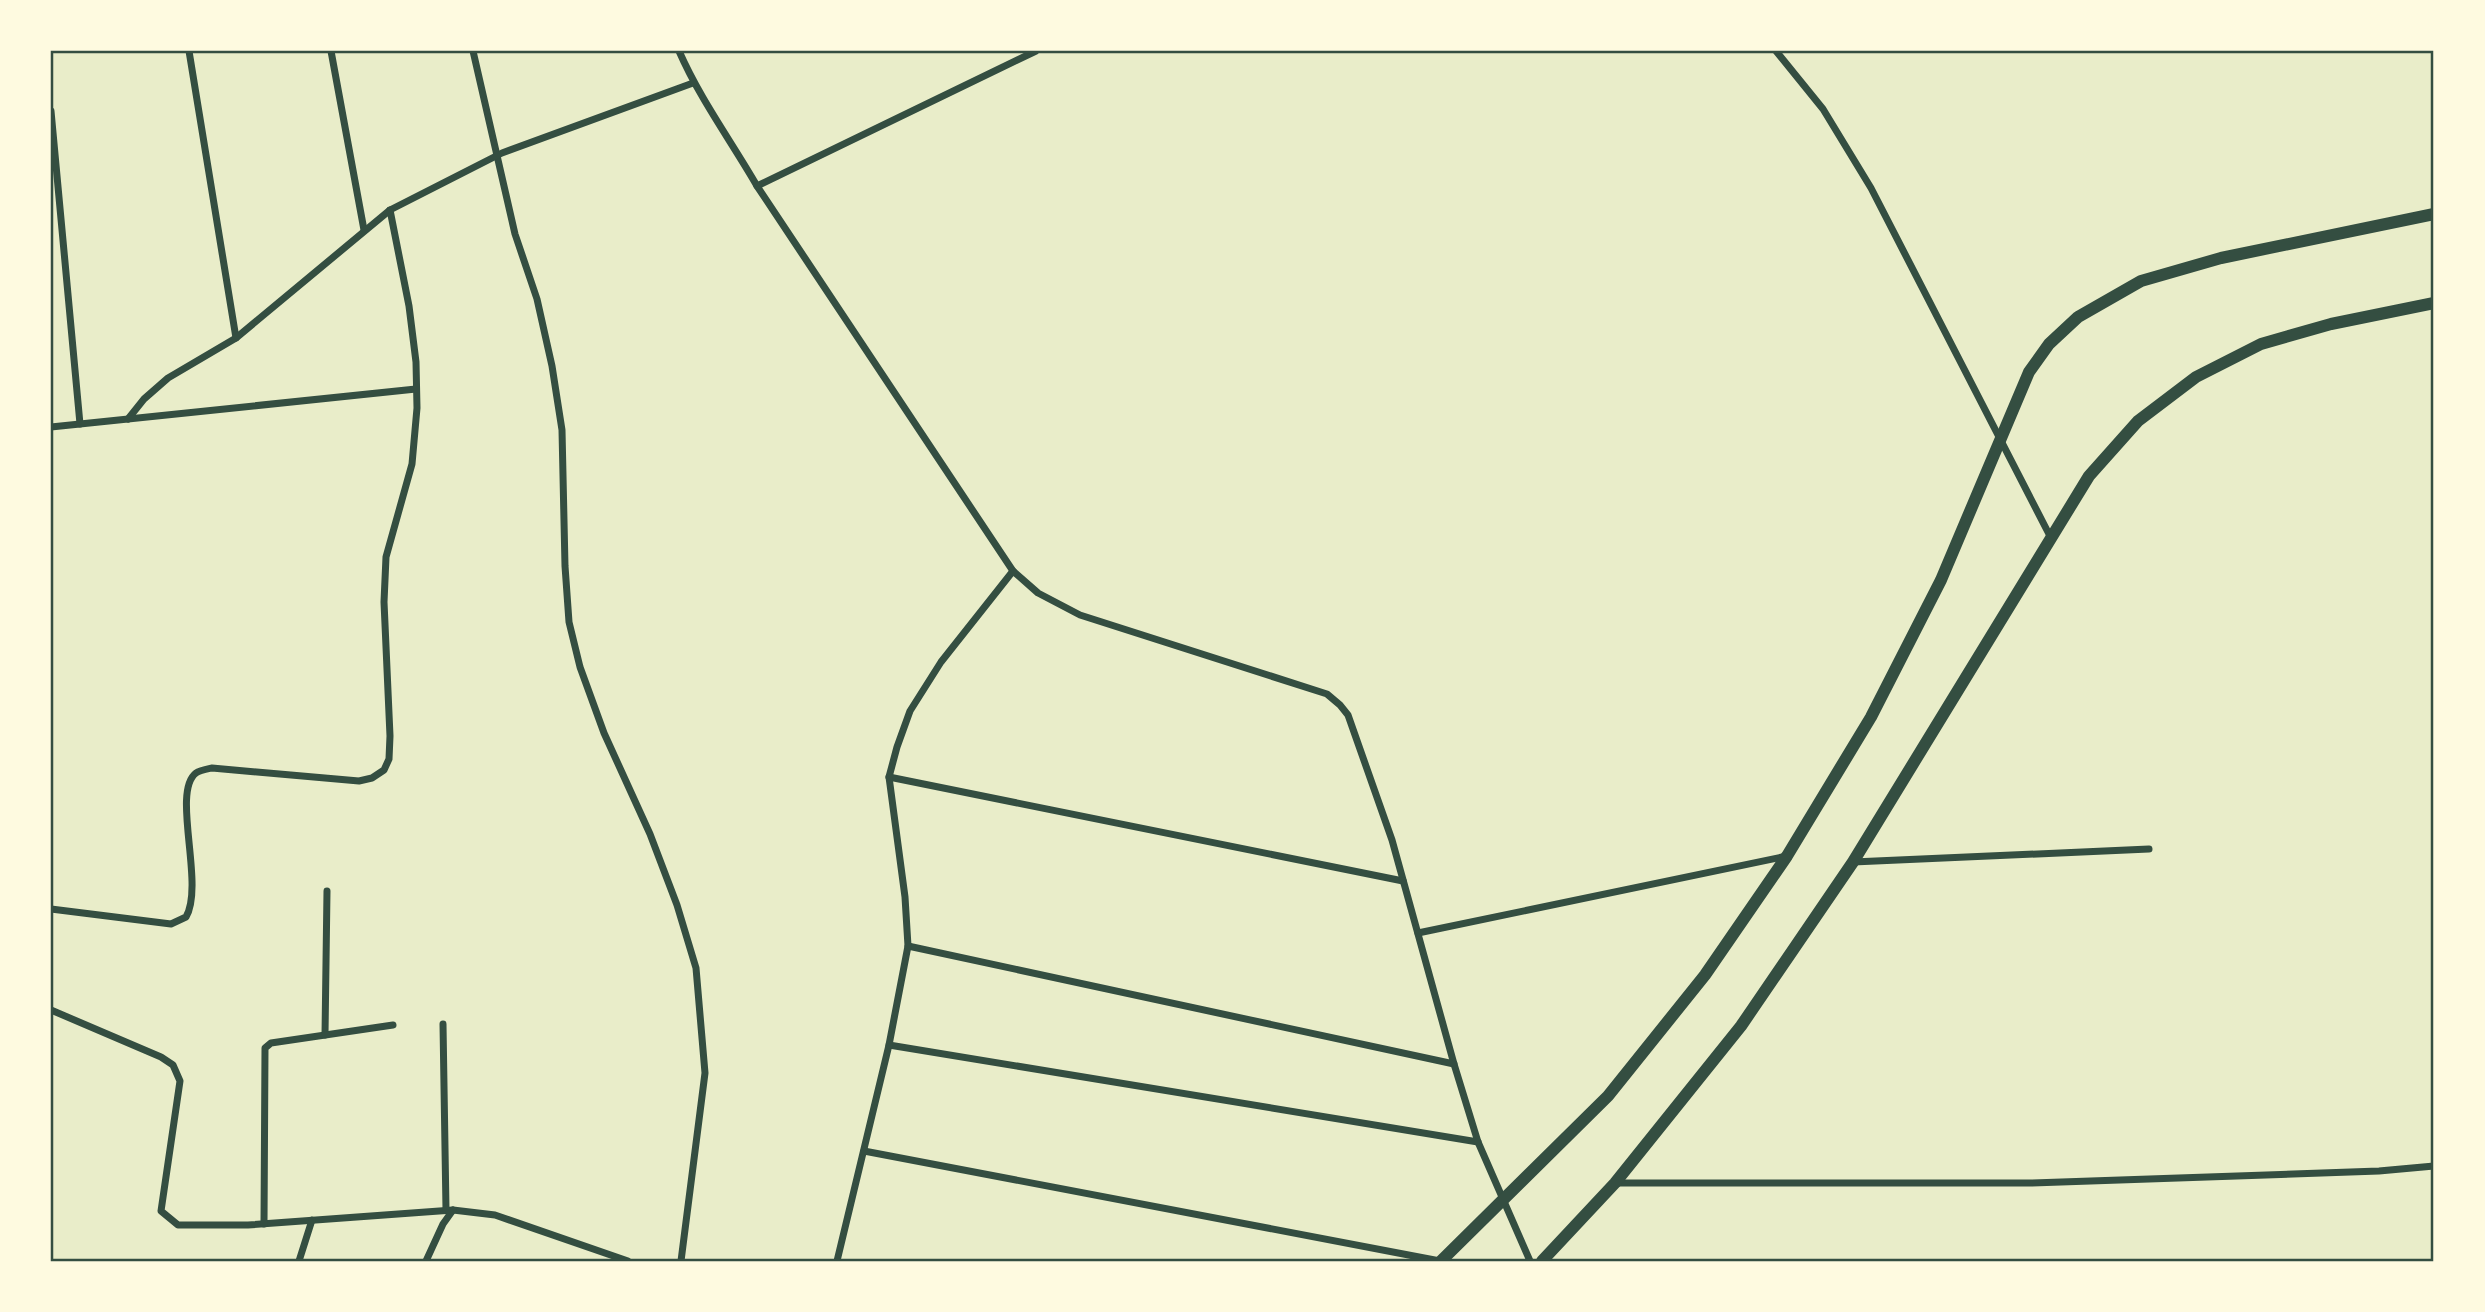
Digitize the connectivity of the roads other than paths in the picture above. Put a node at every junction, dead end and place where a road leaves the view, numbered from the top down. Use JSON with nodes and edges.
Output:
{"nodes":[{"id":1,"x":189,"y":51,"type":"edge"},
{"id":2,"x":331,"y":51,"type":"edge"},
{"id":3,"x":473,"y":51,"type":"edge"},
{"id":4,"x":679,"y":51,"type":"edge"},
{"id":5,"x":1036,"y":51,"type":"edge"},
{"id":6,"x":1776,"y":51,"type":"edge"},
{"id":7,"x":693,"y":83,"type":"junction"},
{"id":8,"x":51,"y":111,"type":"edge"},
{"id":9,"x":496,"y":157,"type":"junction"},
{"id":10,"x":757,"y":186,"type":"junction"},
{"id":11,"x":390,"y":210,"type":"junction"},
{"id":12,"x":2434,"y":214,"type":"edge"},
{"id":13,"x":364,"y":230,"type":"junction"},
{"id":14,"x":2434,"y":303,"type":"edge"},
{"id":15,"x":236,"y":338,"type":"junction"},
{"id":16,"x":416,"y":389,"type":"junction"},
{"id":17,"x":128,"y":419,"type":"junction"},
{"id":18,"x":80,"y":424,"type":"junction"},
{"id":19,"x":51,"y":427,"type":"edge"},
{"id":20,"x":2001,"y":438,"type":"junction"},
{"id":21,"x":2051,"y":538,"type":"junction"},
{"id":22,"x":1013,"y":571,"type":"junction"},
{"id":23,"x":889,"y":777,"type":"junction"},
{"id":24,"x":2150,"y":849,"type":"dead end"},
{"id":25,"x":1787,"y":856,"type":"junction"},
{"id":26,"x":1853,"y":863,"type":"junction"},
{"id":27,"x":1403,"y":881,"type":"junction"},
{"id":28,"x":327,"y":891,"type":"dead end"},
{"id":29,"x":51,"y":909,"type":"edge"},
{"id":30,"x":1418,"y":933,"type":"junction"},
{"id":31,"x":908,"y":946,"type":"junction"},
{"id":32,"x":51,"y":1010,"type":"edge"},
{"id":33,"x":443,"y":1024,"type":"dead end"},
{"id":34,"x":393,"y":1025,"type":"dead end"},
{"id":35,"x":326,"y":1035,"type":"junction"},
{"id":36,"x":889,"y":1045,"type":"junction"},
{"id":37,"x":1454,"y":1063,"type":"junction"},
{"id":38,"x":1478,"y":1142,"type":"junction"},
{"id":39,"x":864,"y":1151,"type":"junction"},
{"id":40,"x":2434,"y":1166,"type":"edge"},
{"id":41,"x":1615,"y":1183,"type":"junction"},
{"id":42,"x":1503,"y":1201,"type":"junction"},
{"id":43,"x":449,"y":1210,"type":"junction"},
{"id":44,"x":312,"y":1220,"type":"junction"},
{"id":45,"x":264,"y":1224,"type":"junction"},
{"id":46,"x":623,"y":1260,"type":"edge"},
{"id":47,"x":299,"y":1261,"type":"edge"},
{"id":48,"x":426,"y":1261,"type":"edge"},
{"id":49,"x":681,"y":1261,"type":"edge"},
{"id":50,"x":837,"y":1261,"type":"edge"},
{"id":51,"x":1440,"y":1261,"type":"edge"},
{"id":52,"x":1530,"y":1261,"type":"edge"},
{"id":53,"x":1542,"y":1261,"type":"edge"}],
"edges":[{"from":1,"to":15,"type":"street"},
{"from":2,"to":13,"type":"street"},
{"from":3,"to":9,"type":"street"},
{"from":4,"to":7,"type":"street"},
{"from":5,"to":10,"type":"street"},
{"from":6,"to":20,"type":"street"},
{"from":7,"to":9,"type":"street"},
{"from":7,"to":10,"type":"street"},
{"from":8,"to":18,"type":"street"},
{"from":9,"to":11,"type":"street"},
{"from":9,"to":49,"type":"street"},
{"from":10,"to":22,"type":"street"},
{"from":11,"to":13,"type":"street"},
{"from":11,"to":16,"type":"street"},
{"from":12,"to":20,"type":"street"},
{"from":13,"to":15,"type":"street"},
{"from":14,"to":21,"type":"street"},
{"from":15,"to":17,"type":"street"},
{"from":16,"to":17,"type":"street"},
{"from":16,"to":29,"type":"street"},
{"from":17,"to":18,"type":"street"},
{"from":18,"to":19,"type":"street"},
{"from":20,"to":21,"type":"street"},
{"from":20,"to":25,"type":"street"},
{"from":21,"to":26,"type":"street"},
{"from":22,"to":23,"type":"street"},
{"from":22,"to":27,"type":"street"},
{"from":23,"to":27,"type":"street"},
{"from":23,"to":31,"type":"street"},
{"from":24,"to":26,"type":"street"},
{"from":25,"to":30,"type":"street"},
{"from":25,"to":42,"type":"street"},
{"from":26,"to":41,"type":"street"},
{"from":27,"to":30,"type":"street"},
{"from":28,"to":35,"type":"street"},
{"from":30,"to":37,"type":"street"},
{"from":31,"to":36,"type":"street"},
{"from":31,"to":37,"type":"street"},
{"from":32,"to":45,"type":"street"},
{"from":33,"to":43,"type":"street"},
{"from":34,"to":35,"type":"street"},
{"from":35,"to":45,"type":"street"},
{"from":36,"to":38,"type":"street"},
{"from":36,"to":39,"type":"street"},
{"from":37,"to":38,"type":"street"},
{"from":38,"to":42,"type":"street"},
{"from":39,"to":50,"type":"street"},
{"from":39,"to":51,"type":"street"},
{"from":40,"to":41,"type":"street"},
{"from":41,"to":53,"type":"street"},
{"from":42,"to":51,"type":"street"},
{"from":42,"to":52,"type":"street"},
{"from":43,"to":44,"type":"street"},
{"from":43,"to":46,"type":"street"},
{"from":43,"to":48,"type":"street"},
{"from":44,"to":45,"type":"street"},
{"from":44,"to":47,"type":"street"}]}
